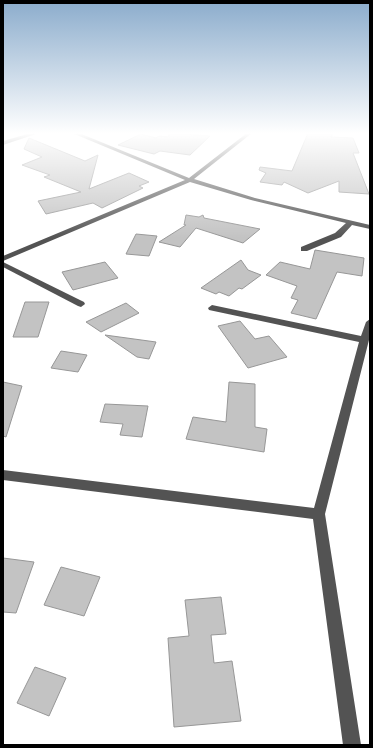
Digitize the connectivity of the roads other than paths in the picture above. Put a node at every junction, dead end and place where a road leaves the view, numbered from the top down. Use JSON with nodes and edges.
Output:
{"nodes":[{"id":1,"x":160,"y":168,"type":"edge"},
{"id":2,"x":205,"y":168,"type":"edge"},
{"id":3,"x":190,"y":180,"type":"junction"},
{"id":4,"x":350,"y":223,"type":"junction"},
{"id":5,"x":370,"y":226,"type":"edge"},
{"id":6,"x":304,"y":249,"type":"dead end"},
{"id":7,"x":3,"y":259,"type":"edge"},
{"id":8,"x":3,"y":264,"type":"edge"},
{"id":9,"x":81,"y":304,"type":"dead end"},
{"id":10,"x":212,"y":308,"type":"dead end"},
{"id":11,"x":370,"y":322,"type":"edge"},
{"id":12,"x":364,"y":340,"type":"junction"},
{"id":13,"x":3,"y":475,"type":"edge"},
{"id":14,"x":319,"y":514,"type":"junction"},
{"id":15,"x":352,"y":745,"type":"edge"}],
"edges":[{"from":1,"to":3,"type":"street"},
{"from":2,"to":3,"type":"street"},
{"from":3,"to":4,"type":"street"},
{"from":3,"to":7,"type":"street"},
{"from":4,"to":5,"type":"street"},
{"from":4,"to":6,"type":"street"},
{"from":8,"to":9,"type":"street"},
{"from":10,"to":12,"type":"street"},
{"from":11,"to":12,"type":"street"},
{"from":12,"to":14,"type":"street"},
{"from":13,"to":14,"type":"street"},
{"from":14,"to":15,"type":"street"}]}
